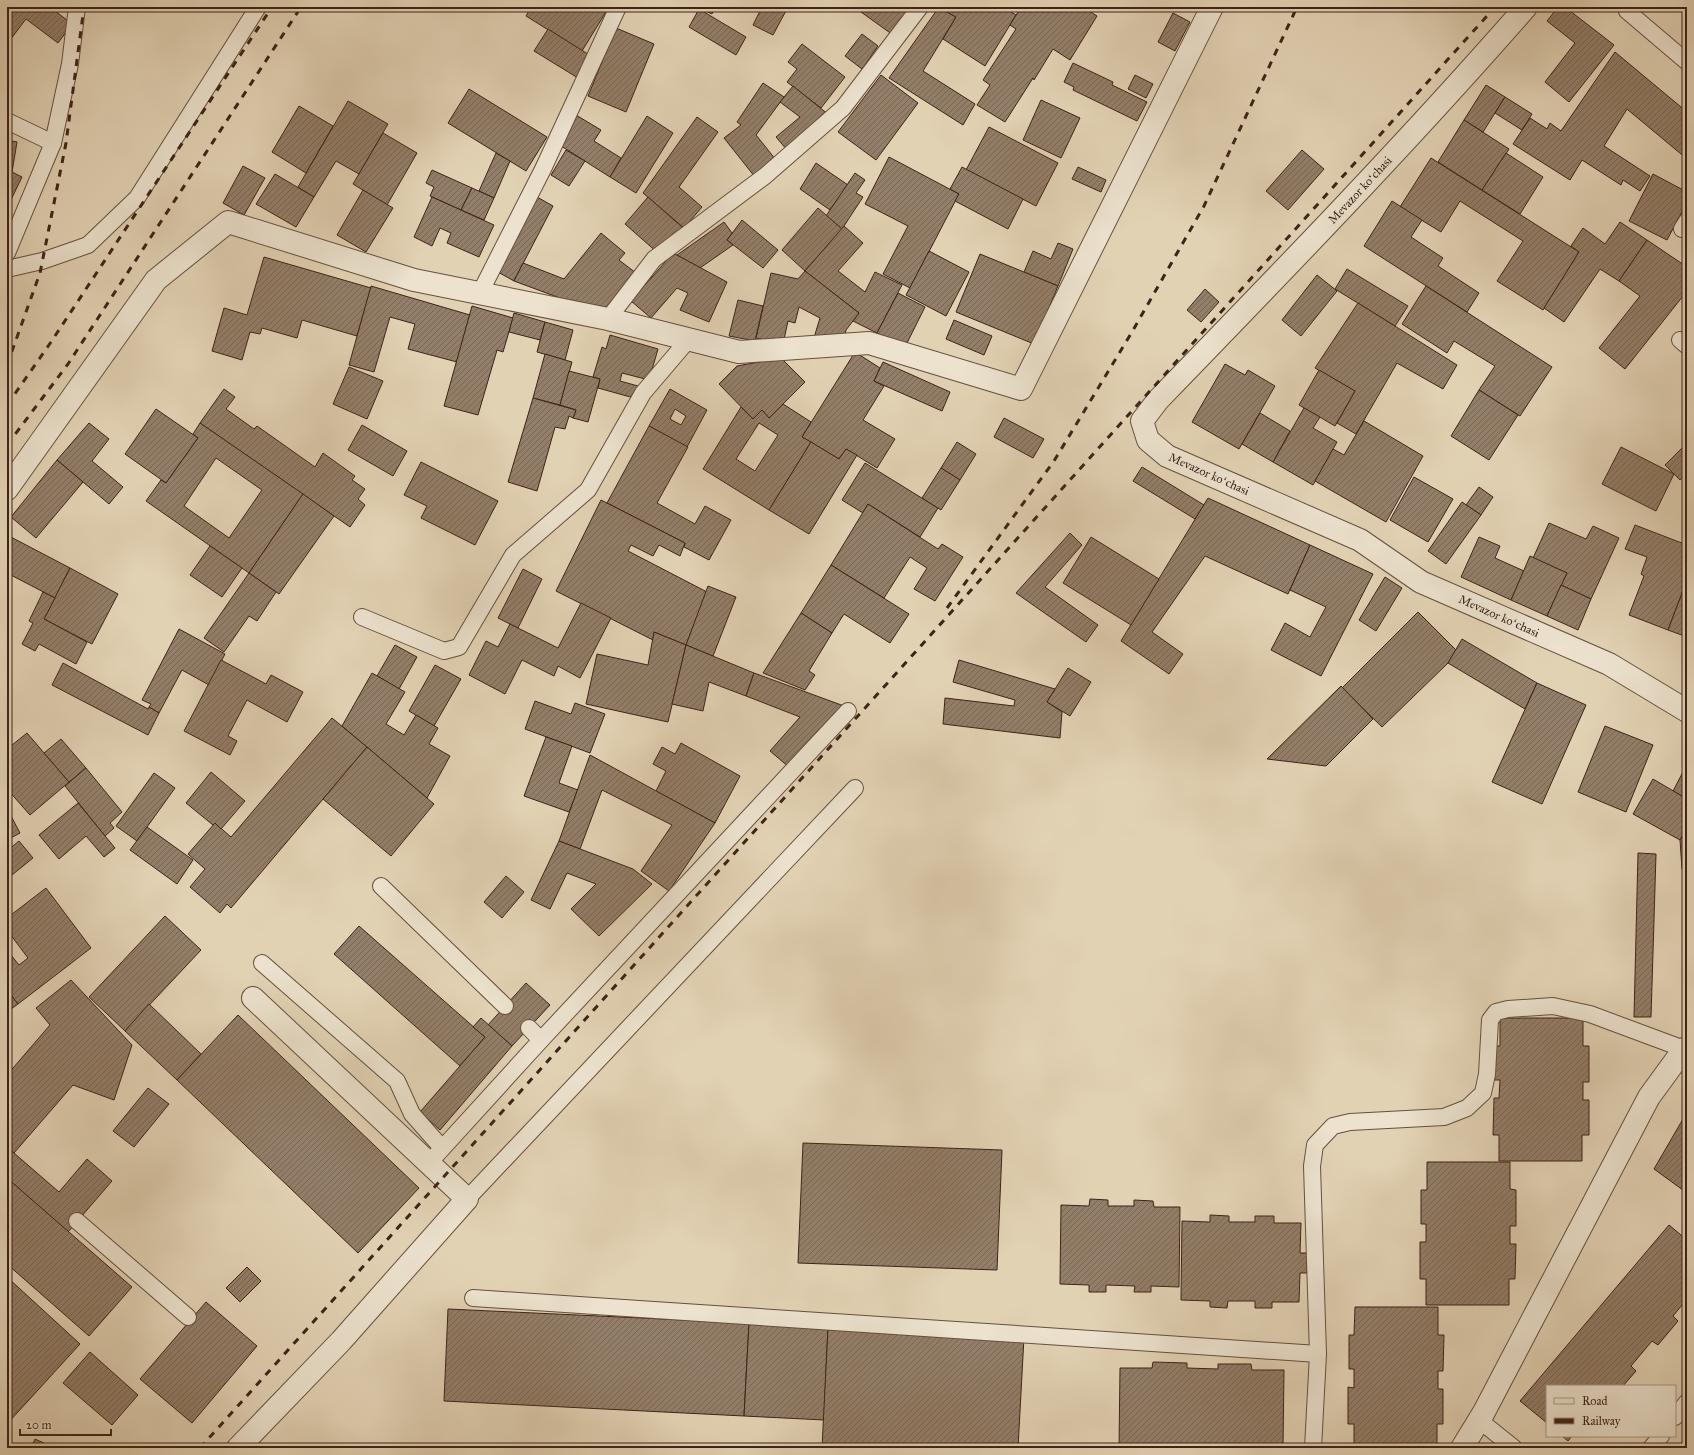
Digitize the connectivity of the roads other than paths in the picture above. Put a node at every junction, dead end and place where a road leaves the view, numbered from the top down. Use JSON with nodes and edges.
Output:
{"nodes":[{"id":1,"x":77,"y":7,"type":"edge"},
{"id":2,"x":258,"y":7,"type":"edge"},
{"id":3,"x":618,"y":7,"type":"edge"},
{"id":4,"x":920,"y":7,"type":"edge"},
{"id":5,"x":1212,"y":7,"type":"edge"},
{"id":6,"x":1526,"y":7,"type":"edge"},
{"id":7,"x":1626,"y":7,"type":"edge"},
{"id":8,"x":1687,"y":62,"type":"edge"},
{"id":9,"x":7,"y":121,"type":"edge"},
{"id":10,"x":53,"y":143,"type":"junction"},
{"id":11,"x":7,"y":253,"type":"edge"},
{"id":12,"x":7,"y":269,"type":"edge"},
{"id":13,"x":480,"y":293,"type":"junction"},
{"id":14,"x":608,"y":319,"type":"junction"},
{"id":15,"x":689,"y":339,"type":"junction"},
{"id":16,"x":7,"y":489,"type":"edge"},
{"id":17,"x":362,"y":617,"type":"dead end"},
{"id":18,"x":848,"y":711,"type":"dead end"},
{"id":19,"x":1687,"y":711,"type":"edge"},
{"id":20,"x":855,"y":788,"type":"dead end"},
{"id":21,"x":381,"y":886,"type":"dead end"},
{"id":22,"x":262,"y":963,"type":"dead end"},
{"id":23,"x":252,"y":998,"type":"dead end"},
{"id":24,"x":505,"y":1006,"type":"dead end"},
{"id":25,"x":529,"y":1028,"type":"dead end"},
{"id":26,"x":541,"y":1040,"type":"junction"},
{"id":27,"x":1686,"y":1050,"type":"edge"},
{"id":28,"x":436,"y":1155,"type":"junction"},
{"id":29,"x":467,"y":1199,"type":"junction"},
{"id":30,"x":77,"y":1221,"type":"dead end"},
{"id":31,"x":473,"y":1298,"type":"dead end"},
{"id":32,"x":188,"y":1317,"type":"dead end"},
{"id":33,"x":1318,"y":1354,"type":"junction"},
{"id":34,"x":1687,"y":1402,"type":"edge"},
{"id":35,"x":1676,"y":1416,"type":"edge"},
{"id":36,"x":1479,"y":1420,"type":"junction"},
{"id":37,"x":1660,"y":1437,"type":"edge"},
{"id":38,"x":238,"y":1448,"type":"edge"},
{"id":39,"x":1313,"y":1448,"type":"edge"},
{"id":40,"x":1462,"y":1448,"type":"edge"},
{"id":41,"x":1514,"y":1448,"type":"edge"},
{"id":42,"x":1652,"y":1448,"type":"edge"}],
"edges":[{"from":1,"to":10,"type":"lane"},
{"from":2,"to":12,"type":"lane"},
{"from":3,"to":13,"type":"lane"},
{"from":4,"to":14,"type":"lane"},
{"from":5,"to":15,"type":"street"},
{"from":6,"to":19,"type":"street","name":"Mevazor koʻchasi"},
{"from":7,"to":8,"type":"lane"},
{"from":9,"to":10,"type":"lane"},
{"from":10,"to":11,"type":"lane"},
{"from":13,"to":14,"type":"street"},
{"from":13,"to":16,"type":"street"},
{"from":14,"to":15,"type":"street"},
{"from":15,"to":17,"type":"lane"},
{"from":18,"to":26,"type":"lane"},
{"from":20,"to":29,"type":"lane"},
{"from":21,"to":24,"type":"lane"},
{"from":22,"to":28,"type":"lane"},
{"from":23,"to":28,"type":"street"},
{"from":25,"to":26,"type":"lane"},
{"from":26,"to":28,"type":"lane"},
{"from":27,"to":33,"type":"lane"},
{"from":27,"to":36,"type":"street"},
{"from":28,"to":29,"type":"street"},
{"from":29,"to":38,"type":"street"},
{"from":30,"to":32,"type":"lane"},
{"from":31,"to":33,"type":"lane"},
{"from":33,"to":39,"type":"lane"},
{"from":34,"to":35,"type":"lane"},
{"from":36,"to":40,"type":"street"},
{"from":36,"to":41,"type":"lane"},
{"from":37,"to":42,"type":"lane"}]}
